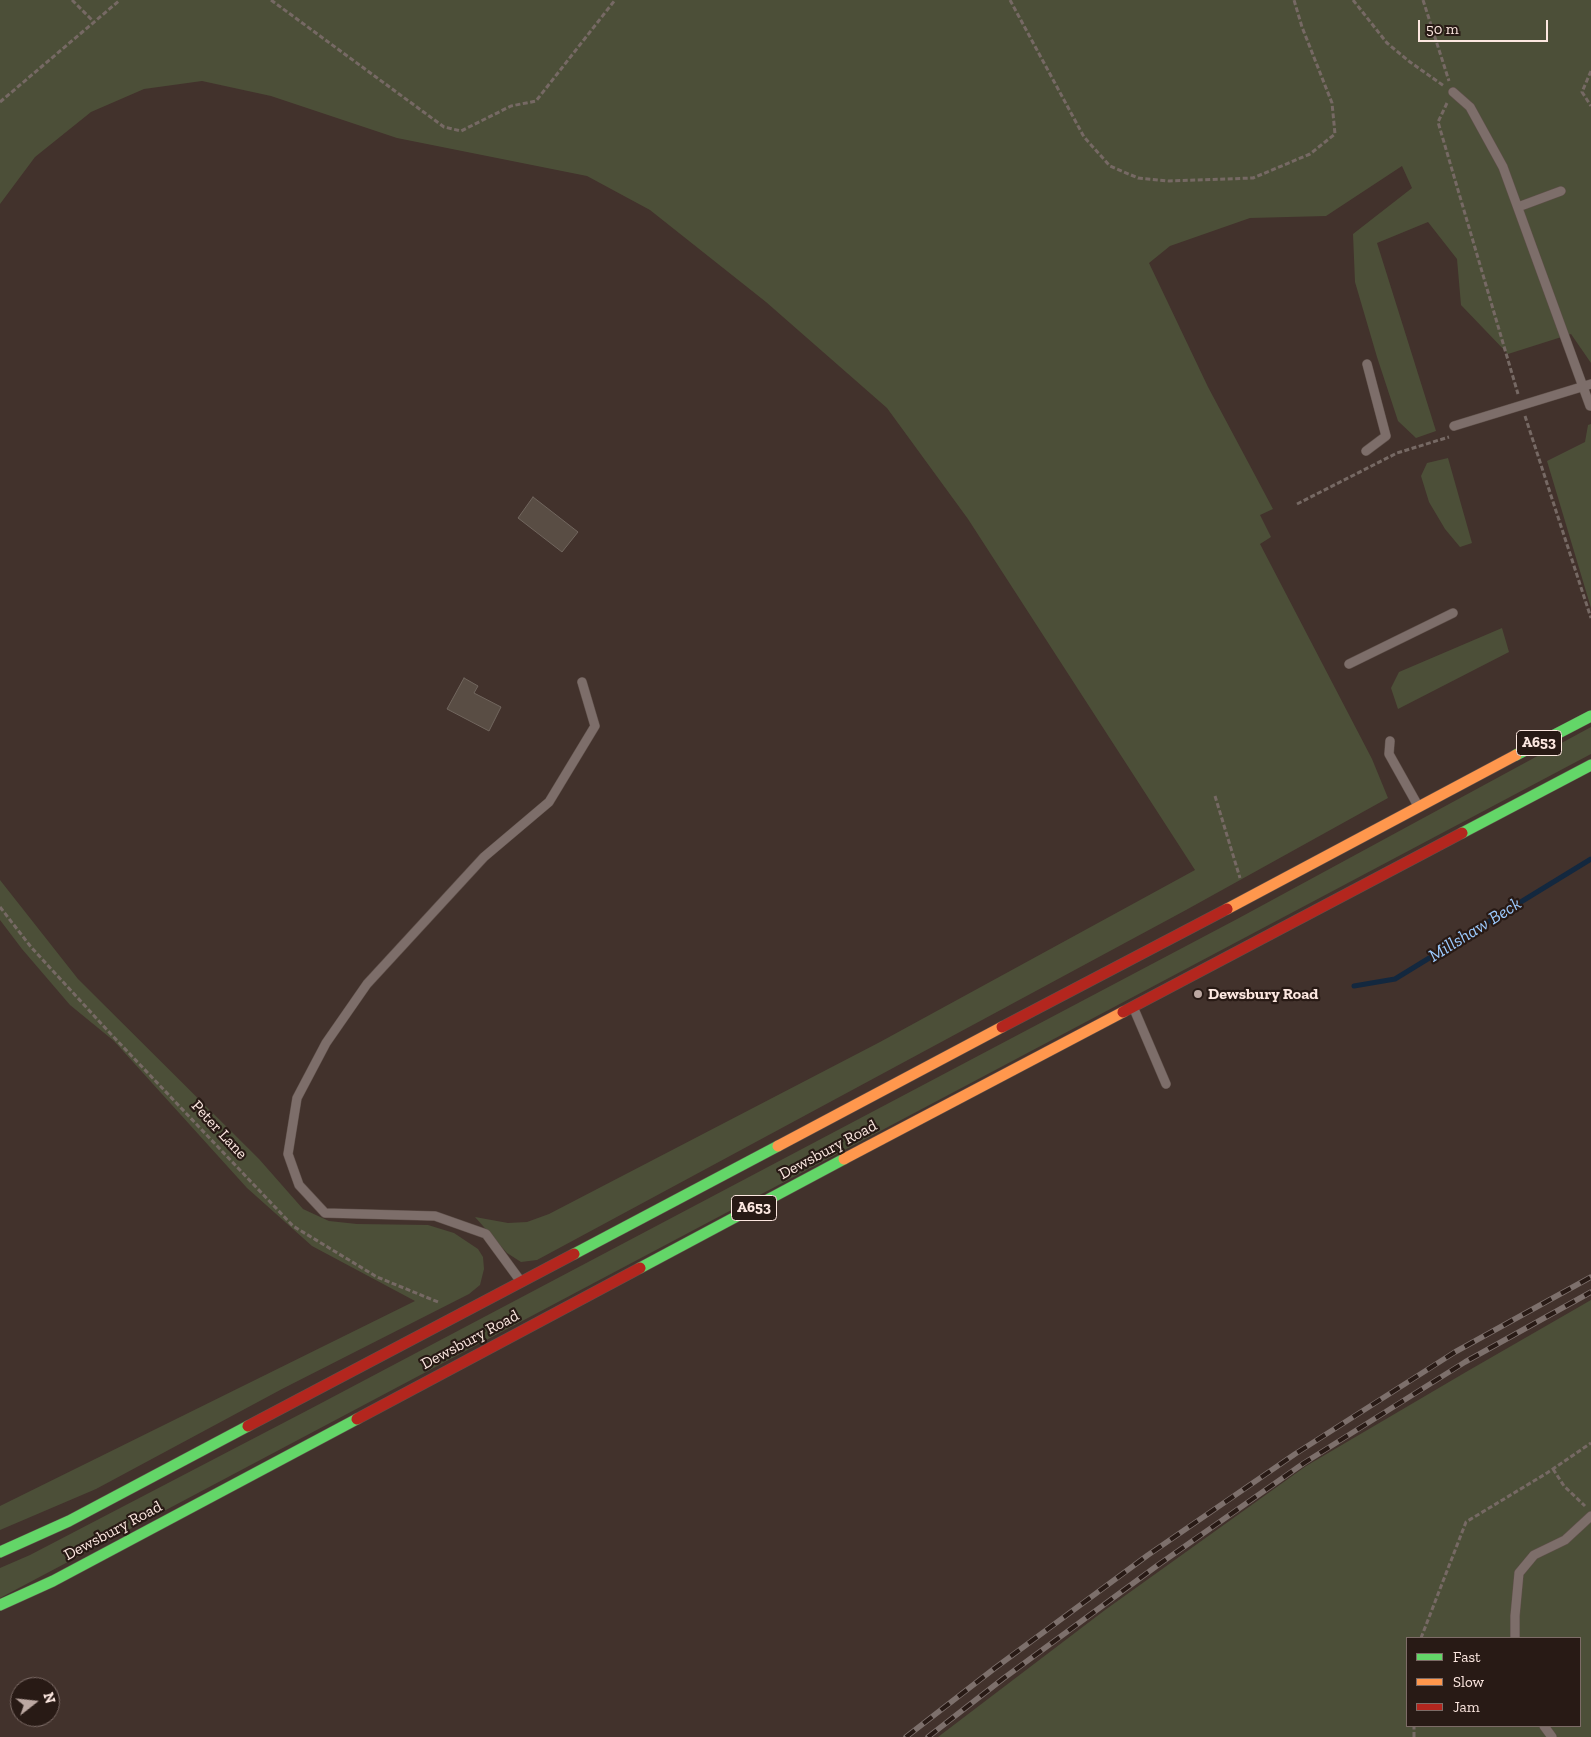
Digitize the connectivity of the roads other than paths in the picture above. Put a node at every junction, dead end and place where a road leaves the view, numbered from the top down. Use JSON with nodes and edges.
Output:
{"nodes":[{"id":1,"x":1453,"y":92,"type":"road end"},
{"id":2,"x":1561,"y":191,"type":"dead end"},
{"id":3,"x":1518,"y":207,"type":"junction"},
{"id":4,"x":1368,"y":364,"type":"dead end"},
{"id":5,"x":1587,"y":385,"type":"edge"},
{"id":6,"x":1590,"y":406,"type":"edge"},
{"id":7,"x":1456,"y":430,"type":"road end"},
{"id":8,"x":1366,"y":451,"type":"dead end"},
{"id":9,"x":1453,"y":613,"type":"dead end"},
{"id":10,"x":1349,"y":664,"type":"dead end"},
{"id":11,"x":582,"y":682,"type":"dead end"},
{"id":12,"x":1591,"y":716,"type":"edge"},
{"id":13,"x":1390,"y":741,"type":"dead end"},
{"id":14,"x":1591,"y":765,"type":"edge"},
{"id":15,"x":1418,"y":807,"type":"junction"},
{"id":16,"x":1133,"y":1007,"type":"junction"},
{"id":17,"x":1166,"y":1084,"type":"dead end"},
{"id":18,"x":521,"y":1282,"type":"junction"},
{"id":19,"x":1591,"y":1516,"type":"edge"},
{"id":20,"x":0,"y":1552,"type":"edge"},
{"id":21,"x":0,"y":1605,"type":"edge"},
{"id":22,"x":1515,"y":1637,"type":"edge"}],
"edges":[{"from":1,"to":3,"type":"lane"},
{"from":2,"to":3,"type":"lane"},
{"from":3,"to":5,"type":"lane"},
{"from":4,"to":8,"type":"lane"},
{"from":5,"to":6,"type":"lane"},
{"from":5,"to":7,"type":"lane"},
{"from":9,"to":10,"type":"lane"},
{"from":11,"to":18,"type":"lane"},
{"from":12,"to":15,"type":"highway","name":"Dewsbury Road","number":"A653"},
{"from":13,"to":15,"type":"lane"},
{"from":14,"to":16,"type":"highway","name":"Dewsbury Road","number":"A653"},
{"from":15,"to":18,"type":"highway","name":"Dewsbury Road","number":"A653"},
{"from":16,"to":17,"type":"lane"},
{"from":16,"to":21,"type":"highway","name":"Dewsbury Road","number":"A653"},
{"from":18,"to":20,"type":"highway","name":"Dewsbury Road","number":"A653"},
{"from":19,"to":22,"type":"lane"}]}
